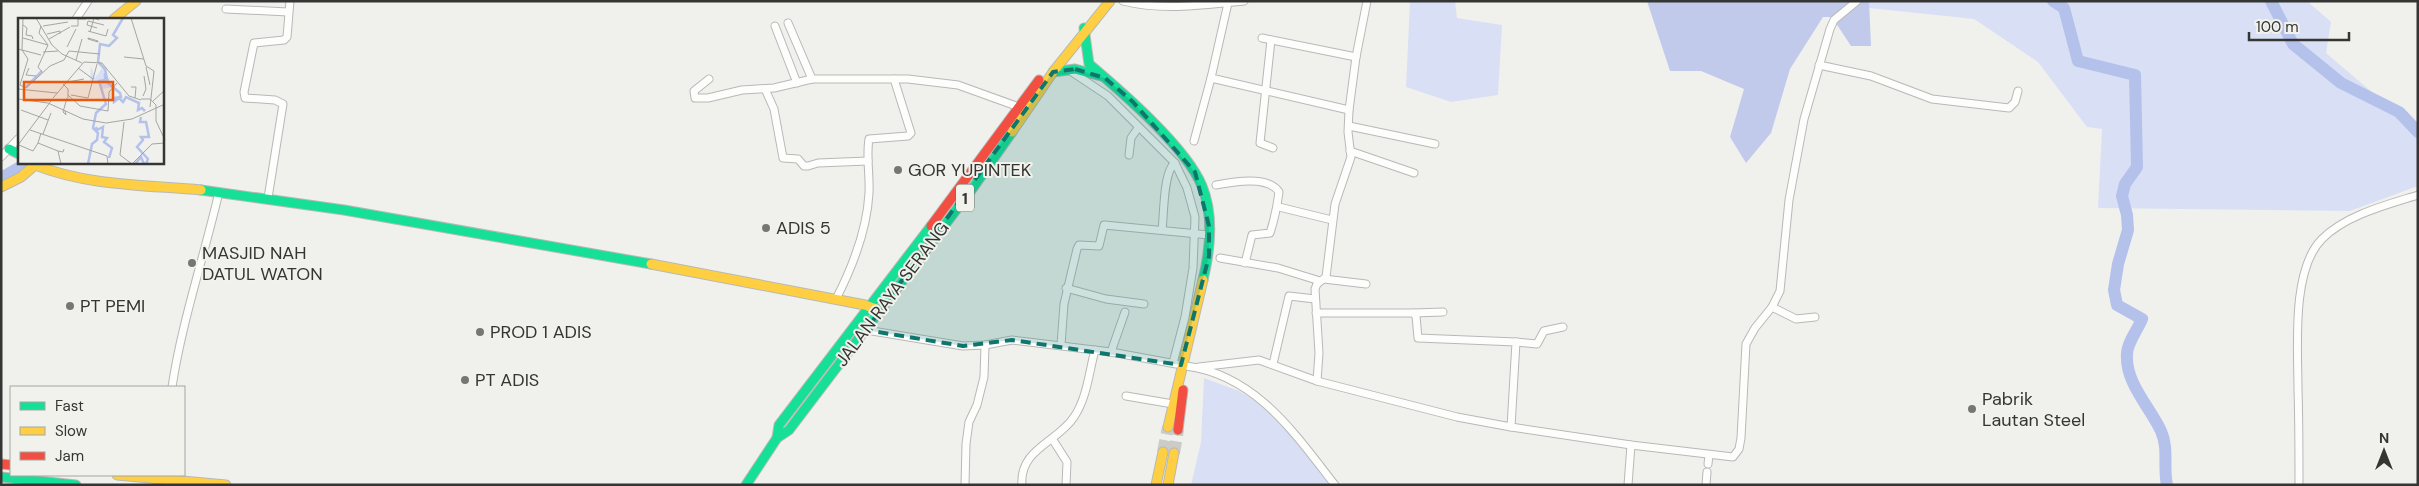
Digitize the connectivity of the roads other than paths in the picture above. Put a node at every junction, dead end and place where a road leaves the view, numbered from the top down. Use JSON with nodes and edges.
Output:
{"nodes":[{"id":1,"x":88,"y":1,"type":"edge"},
{"id":2,"x":136,"y":1,"type":"edge"},
{"id":3,"x":290,"y":1,"type":"edge"},
{"id":4,"x":1100,"y":1,"type":"edge"},
{"id":5,"x":1110,"y":1,"type":"edge"},
{"id":6,"x":1123,"y":1,"type":"edge"},
{"id":7,"x":1244,"y":1,"type":"edge"},
{"id":8,"x":1367,"y":1,"type":"edge"},
{"id":9,"x":1857,"y":1,"type":"edge"},
{"id":10,"x":1233,"y":2,"type":"edge"},
{"id":11,"x":226,"y":9,"type":"dead end"},
{"id":12,"x":288,"y":12,"type":"junction"},
{"id":13,"x":77,"y":18,"type":"edge"},
{"id":14,"x":115,"y":18,"type":"edge"},
{"id":15,"x":1087,"y":22,"type":"junction"},
{"id":16,"x":788,"y":24,"type":"dead end"},
{"id":17,"x":776,"y":26,"type":"dead end"},
{"id":18,"x":1084,"y":32,"type":"junction"},
{"id":19,"x":1262,"y":38,"type":"dead end"},
{"id":20,"x":1271,"y":40,"type":"junction"},
{"id":21,"x":1356,"y":58,"type":"junction"},
{"id":22,"x":1060,"y":59,"type":"junction"},
{"id":23,"x":1819,"y":65,"type":"junction"},
{"id":24,"x":1093,"y":67,"type":"junction"},
{"id":25,"x":1069,"y":70,"type":"junction"},
{"id":26,"x":1053,"y":72,"type":"junction"},
{"id":27,"x":1105,"y":78,"type":"junction"},
{"id":28,"x":1211,"y":78,"type":"junction"},
{"id":29,"x":709,"y":79,"type":"dead end"},
{"id":30,"x":812,"y":79,"type":"junction"},
{"id":31,"x":894,"y":79,"type":"junction"},
{"id":32,"x":797,"y":83,"type":"junction"},
{"id":33,"x":765,"y":89,"type":"junction"},
{"id":34,"x":2018,"y":90,"type":"dead end"},
{"id":35,"x":1264,"y":92,"type":"junction"},
{"id":36,"x":1019,"y":106,"type":"junction"},
{"id":37,"x":1349,"y":110,"type":"junction"},
{"id":38,"x":1349,"y":126,"type":"junction"},
{"id":39,"x":1138,"y":128,"type":"junction"},
{"id":40,"x":18,"y":139,"type":"edge"},
{"id":41,"x":995,"y":139,"type":"junction"},
{"id":42,"x":1194,"y":141,"type":"dead end"},
{"id":43,"x":1436,"y":144,"type":"dead end"},
{"id":44,"x":1002,"y":146,"type":"junction"},
{"id":45,"x":5,"y":147,"type":"edge"},
{"id":46,"x":1273,"y":148,"type":"dead end"},
{"id":47,"x":1350,"y":151,"type":"junction"},
{"id":48,"x":18,"y":154,"type":"edge"},
{"id":49,"x":1129,"y":155,"type":"dead end"},
{"id":50,"x":1,"y":157,"type":"edge"},
{"id":51,"x":868,"y":161,"type":"junction"},
{"id":52,"x":1175,"y":163,"type":"junction"},
{"id":53,"x":32,"y":164,"type":"edge"},
{"id":54,"x":35,"y":164,"type":"edge"},
{"id":55,"x":1414,"y":173,"type":"dead end"},
{"id":56,"x":1216,"y":186,"type":"dead end"},
{"id":57,"x":1,"y":187,"type":"edge"},
{"id":58,"x":219,"y":192,"type":"junction"},
{"id":59,"x":2418,"y":195,"type":"edge"},
{"id":60,"x":268,"y":198,"type":"junction"},
{"id":61,"x":1278,"y":207,"type":"junction"},
{"id":62,"x":1332,"y":220,"type":"junction"},
{"id":63,"x":1162,"y":230,"type":"junction"},
{"id":64,"x":1195,"y":234,"type":"junction"},
{"id":65,"x":1209,"y":235,"type":"junction"},
{"id":66,"x":1220,"y":258,"type":"dead end"},
{"id":67,"x":1245,"y":263,"type":"junction"},
{"id":68,"x":1322,"y":280,"type":"junction"},
{"id":69,"x":1366,"y":284,"type":"dead end"},
{"id":70,"x":1066,"y":288,"type":"junction"},
{"id":71,"x":836,"y":299,"type":"junction"},
{"id":72,"x":1315,"y":299,"type":"junction"},
{"id":73,"x":1144,"y":304,"type":"dead end"},
{"id":74,"x":871,"y":306,"type":"junction"},
{"id":75,"x":1772,"y":307,"type":"junction"},
{"id":76,"x":880,"y":312,"type":"junction"},
{"id":77,"x":1125,"y":312,"type":"dead end"},
{"id":78,"x":1443,"y":312,"type":"dead end"},
{"id":79,"x":1316,"y":313,"type":"junction"},
{"id":80,"x":1413,"y":313,"type":"junction"},
{"id":81,"x":1815,"y":317,"type":"dead end"},
{"id":82,"x":1563,"y":327,"type":"dead end"},
{"id":83,"x":866,"y":330,"type":"junction"},
{"id":84,"x":1516,"y":342,"type":"junction"},
{"id":85,"x":985,"y":345,"type":"junction"},
{"id":86,"x":1061,"y":345,"type":"junction"},
{"id":87,"x":1095,"y":350,"type":"junction"},
{"id":88,"x":1112,"y":352,"type":"junction"},
{"id":89,"x":1181,"y":363,"type":"junction"},
{"id":90,"x":1272,"y":364,"type":"junction"},
{"id":91,"x":1200,"y":367,"type":"junction"},
{"id":92,"x":1317,"y":381,"type":"junction"},
{"id":93,"x":172,"y":386,"type":"edge"},
{"id":94,"x":1126,"y":396,"type":"dead end"},
{"id":95,"x":1173,"y":404,"type":"junction"},
{"id":96,"x":1511,"y":427,"type":"junction"},
{"id":97,"x":1168,"y":428,"type":"tunnel mouth"},
{"id":98,"x":1178,"y":430,"type":"tunnel mouth"},
{"id":99,"x":777,"y":438,"type":"junction"},
{"id":100,"x":1053,"y":440,"type":"junction"},
{"id":101,"x":1631,"y":445,"type":"junction"},
{"id":102,"x":1163,"y":452,"type":"tunnel mouth"},
{"id":103,"x":1174,"y":453,"type":"tunnel mouth"},
{"id":104,"x":1709,"y":455,"type":"junction"},
{"id":105,"x":128,"y":476,"type":"edge"},
{"id":106,"x":1,"y":478,"type":"edge"},
{"id":107,"x":76,"y":485,"type":"edge"},
{"id":108,"x":226,"y":485,"type":"edge"},
{"id":109,"x":746,"y":485,"type":"edge"},
{"id":110,"x":964,"y":485,"type":"edge"},
{"id":111,"x":1022,"y":485,"type":"edge"},
{"id":112,"x":1066,"y":485,"type":"edge"},
{"id":113,"x":1156,"y":485,"type":"edge"},
{"id":114,"x":1168,"y":485,"type":"edge"},
{"id":115,"x":1335,"y":485,"type":"edge"},
{"id":116,"x":1628,"y":485,"type":"edge"},
{"id":117,"x":1706,"y":485,"type":"edge"},
{"id":118,"x":2300,"y":485,"type":"edge"}],
"edges":[{"from":1,"to":13,"type":"street"},
{"from":2,"to":14,"type":"main road"},
{"from":3,"to":12,"type":"street"},
{"from":4,"to":15,"type":"main road","name":"JALAN RAYA SERANG","number":"1"},
{"from":5,"to":15,"type":"main road","name":"JALAN RAYA SERANG","number":"1"},
{"from":6,"to":10,"type":"street"},
{"from":7,"to":10,"type":"street"},
{"from":8,"to":21,"type":"street"},
{"from":9,"to":23,"type":"street"},
{"from":10,"to":28,"type":"street"},
{"from":11,"to":12,"type":"street"},
{"from":12,"to":60,"type":"street"},
{"from":15,"to":18,"type":"main road","name":"JALAN RAYA SERANG","number":"1"},
{"from":15,"to":22,"type":"main road","name":"JALAN RAYA SERANG","number":"1"},
{"from":15,"to":24,"type":"main road"},
{"from":16,"to":30,"type":"street"},
{"from":17,"to":32,"type":"street"},
{"from":18,"to":22,"type":"main road","name":"JALAN RAYA SERANG","number":"1"},
{"from":18,"to":24,"type":"main road"},
{"from":19,"to":20,"type":"street"},
{"from":20,"to":21,"type":"street"},
{"from":20,"to":35,"type":"street"},
{"from":21,"to":37,"type":"street"},
{"from":22,"to":24,"type":"main road"},
{"from":22,"to":26,"type":"main road","name":"JALAN RAYA SERANG","number":"1"},
{"from":22,"to":36,"type":"main road","name":"JALAN RAYA SERANG","number":"1"},
{"from":23,"to":34,"type":"street"},
{"from":23,"to":75,"type":"street"},
{"from":24,"to":27,"type":"main road"},
{"from":25,"to":26,"type":"main road"},
{"from":25,"to":27,"type":"main road"},
{"from":25,"to":39,"type":"street"},
{"from":26,"to":44,"type":"main road","name":"JALAN RAYA SERANG","number":"1"},
{"from":27,"to":65,"type":"main road"},
{"from":28,"to":35,"type":"street"},
{"from":28,"to":42,"type":"street"},
{"from":29,"to":33,"type":"street"},
{"from":30,"to":31,"type":"street"},
{"from":30,"to":32,"type":"street"},
{"from":31,"to":36,"type":"street"},
{"from":31,"to":51,"type":"street"},
{"from":32,"to":33,"type":"street"},
{"from":33,"to":51,"type":"street"},
{"from":35,"to":37,"type":"street"},
{"from":35,"to":46,"type":"street"},
{"from":36,"to":41,"type":"main road","name":"JALAN RAYA SERANG","number":"1"},
{"from":37,"to":38,"type":"street"},
{"from":38,"to":43,"type":"street"},
{"from":38,"to":47,"type":"street"},
{"from":39,"to":49,"type":"street"},
{"from":39,"to":52,"type":"street"},
{"from":40,"to":45,"type":"street"},
{"from":41,"to":44,"type":"main road"},
{"from":41,"to":74,"type":"main road","name":"JALAN RAYA SERANG","number":"1"},
{"from":44,"to":76,"type":"main road","name":"JALAN RAYA SERANG","number":"1"},
{"from":45,"to":48,"type":"main road"},
{"from":45,"to":50,"type":"street"},
{"from":47,"to":55,"type":"street"},
{"from":47,"to":62,"type":"street"},
{"from":51,"to":71,"type":"street"},
{"from":52,"to":63,"type":"street"},
{"from":52,"to":64,"type":"street"},
{"from":53,"to":57,"type":"main road"},
{"from":54,"to":58,"type":"main road"},
{"from":56,"to":61,"type":"street"},
{"from":58,"to":60,"type":"main road"},
{"from":58,"to":93,"type":"street"},
{"from":59,"to":118,"type":"street"},
{"from":60,"to":71,"type":"main road"},
{"from":61,"to":62,"type":"street"},
{"from":61,"to":67,"type":"street"},
{"from":62,"to":68,"type":"street"},
{"from":63,"to":64,"type":"street"},
{"from":63,"to":70,"type":"street"},
{"from":64,"to":65,"type":"street"},
{"from":64,"to":89,"type":"street"},
{"from":65,"to":89,"type":"main road"},
{"from":66,"to":67,"type":"street"},
{"from":67,"to":68,"type":"street"},
{"from":68,"to":69,"type":"street"},
{"from":68,"to":72,"type":"street"},
{"from":70,"to":73,"type":"street"},
{"from":70,"to":86,"type":"street"},
{"from":71,"to":74,"type":"main road"},
{"from":72,"to":79,"type":"street"},
{"from":72,"to":90,"type":"street"},
{"from":74,"to":76,"type":"main road"},
{"from":74,"to":99,"type":"main road","name":"JALAN RAYA SERANG","number":"1"},
{"from":75,"to":81,"type":"street"},
{"from":75,"to":104,"type":"street"},
{"from":76,"to":83,"type":"main road","name":"JALAN RAYA SERANG","number":"1"},
{"from":77,"to":88,"type":"street"},
{"from":78,"to":80,"type":"street"},
{"from":79,"to":80,"type":"street"},
{"from":79,"to":92,"type":"street"},
{"from":80,"to":84,"type":"street"},
{"from":82,"to":84,"type":"street"},
{"from":83,"to":85,"type":"street"},
{"from":83,"to":99,"type":"main road","name":"JALAN RAYA SERANG","number":"1"},
{"from":84,"to":96,"type":"street"},
{"from":85,"to":86,"type":"street"},
{"from":85,"to":110,"type":"street"},
{"from":86,"to":87,"type":"street"},
{"from":87,"to":88,"type":"street"},
{"from":87,"to":100,"type":"street"},
{"from":88,"to":89,"type":"street"},
{"from":89,"to":91,"type":"street"},
{"from":89,"to":95,"type":"main road"},
{"from":89,"to":98,"type":"main road"},
{"from":90,"to":91,"type":"street"},
{"from":90,"to":92,"type":"street"},
{"from":91,"to":115,"type":"street"},
{"from":92,"to":96,"type":"street"},
{"from":94,"to":95,"type":"street"},
{"from":95,"to":97,"type":"main road"},
{"from":96,"to":101,"type":"street"},
{"from":99,"to":109,"type":"main road","name":"JALAN RAYA SERANG","number":"1"},
{"from":100,"to":111,"type":"street"},
{"from":100,"to":112,"type":"street"},
{"from":101,"to":104,"type":"street"},
{"from":101,"to":116,"type":"street"},
{"from":102,"to":113,"type":"main road"},
{"from":103,"to":114,"type":"main road"},
{"from":104,"to":117,"type":"street"},
{"from":105,"to":108,"type":"main road"},
{"from":106,"to":107,"type":"main road"}]}
